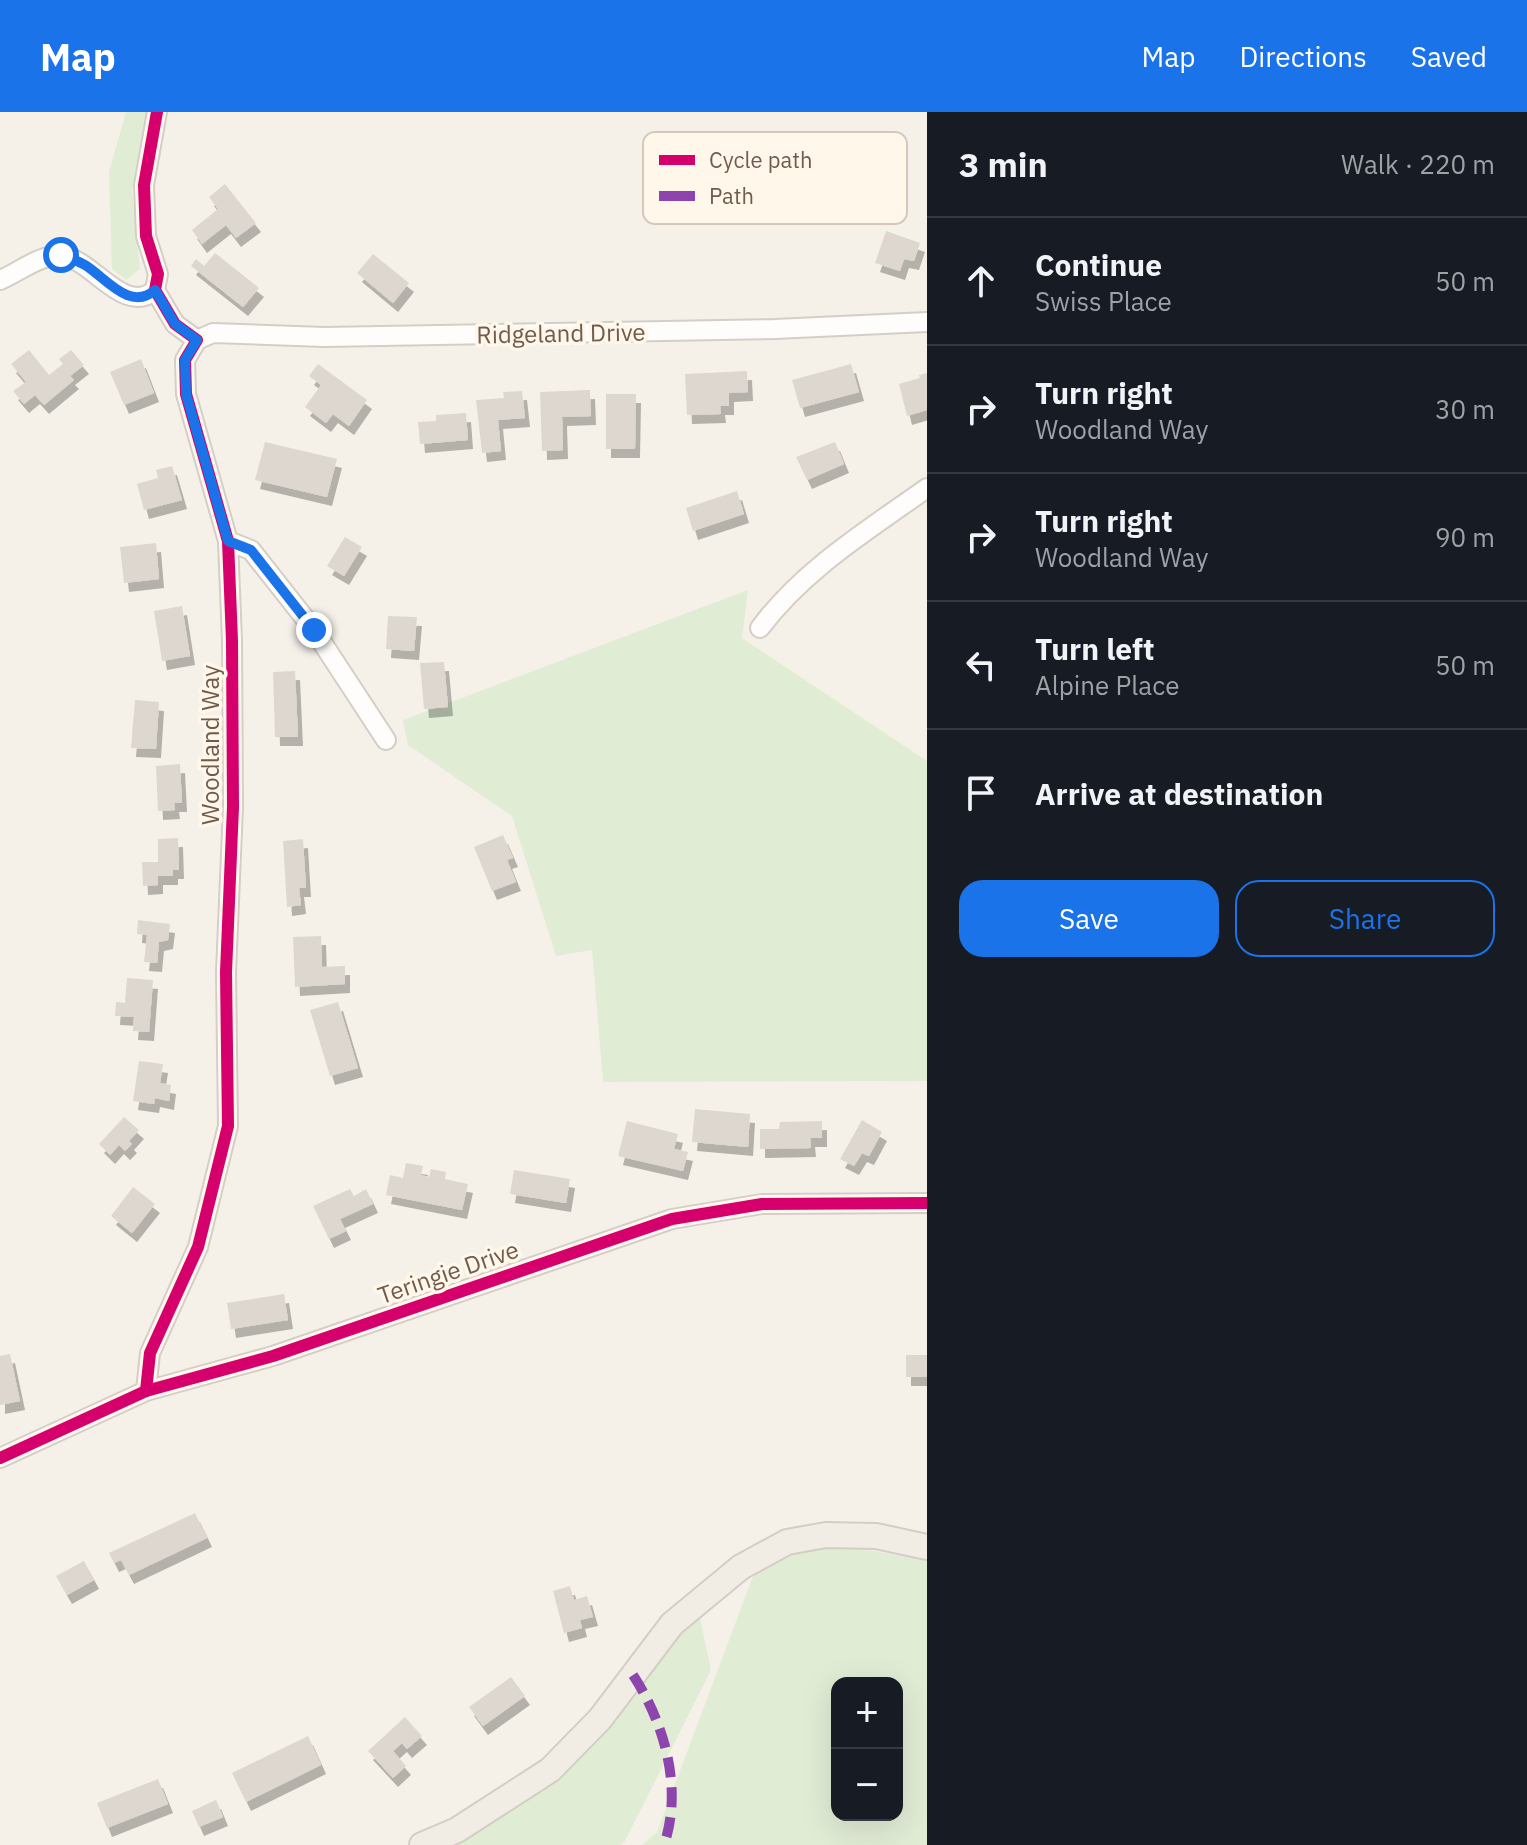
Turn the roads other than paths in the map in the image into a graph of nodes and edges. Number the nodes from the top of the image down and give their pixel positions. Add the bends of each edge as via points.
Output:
1 (157, 112) edge
2 (0, 280) edge
3 (155, 290) junction
4 (927, 322) edge
5 (197, 340) junction
6 (927, 488) edge
7 (228, 541) junction
8 (760, 628) dead end
9 (386, 740) dead end
10 (927, 1203) edge
11 (146, 1391) junction
12 (0, 1458) edge
13 (927, 1547) edge
14 (422, 1845) edge

1 - 3 street via 144,185 146,236 158,274
2 - 3 street via 61,255 134,298
3 - 5 street via 175,324
4 - 5 street, Ridgeland Drive via 340,337 213,333
5 - 7 street, Woodland Way via 185,360 186,394
6 - 8 street via 842,548 779,602
7 - 9 street via 251,550 314,630
7 - 11 street, Woodland Way via 233,807 226,972 228,1126 198,1247 150,1353
10 - 11 street, Teringie Drive via 762,1204 672,1219 273,1356
11 - 12 street, Teringie Drive
13 - 14 main road via 876,1536 826,1535 787,1542 741,1567 672,1624 600,1719 550,1770 457,1830

